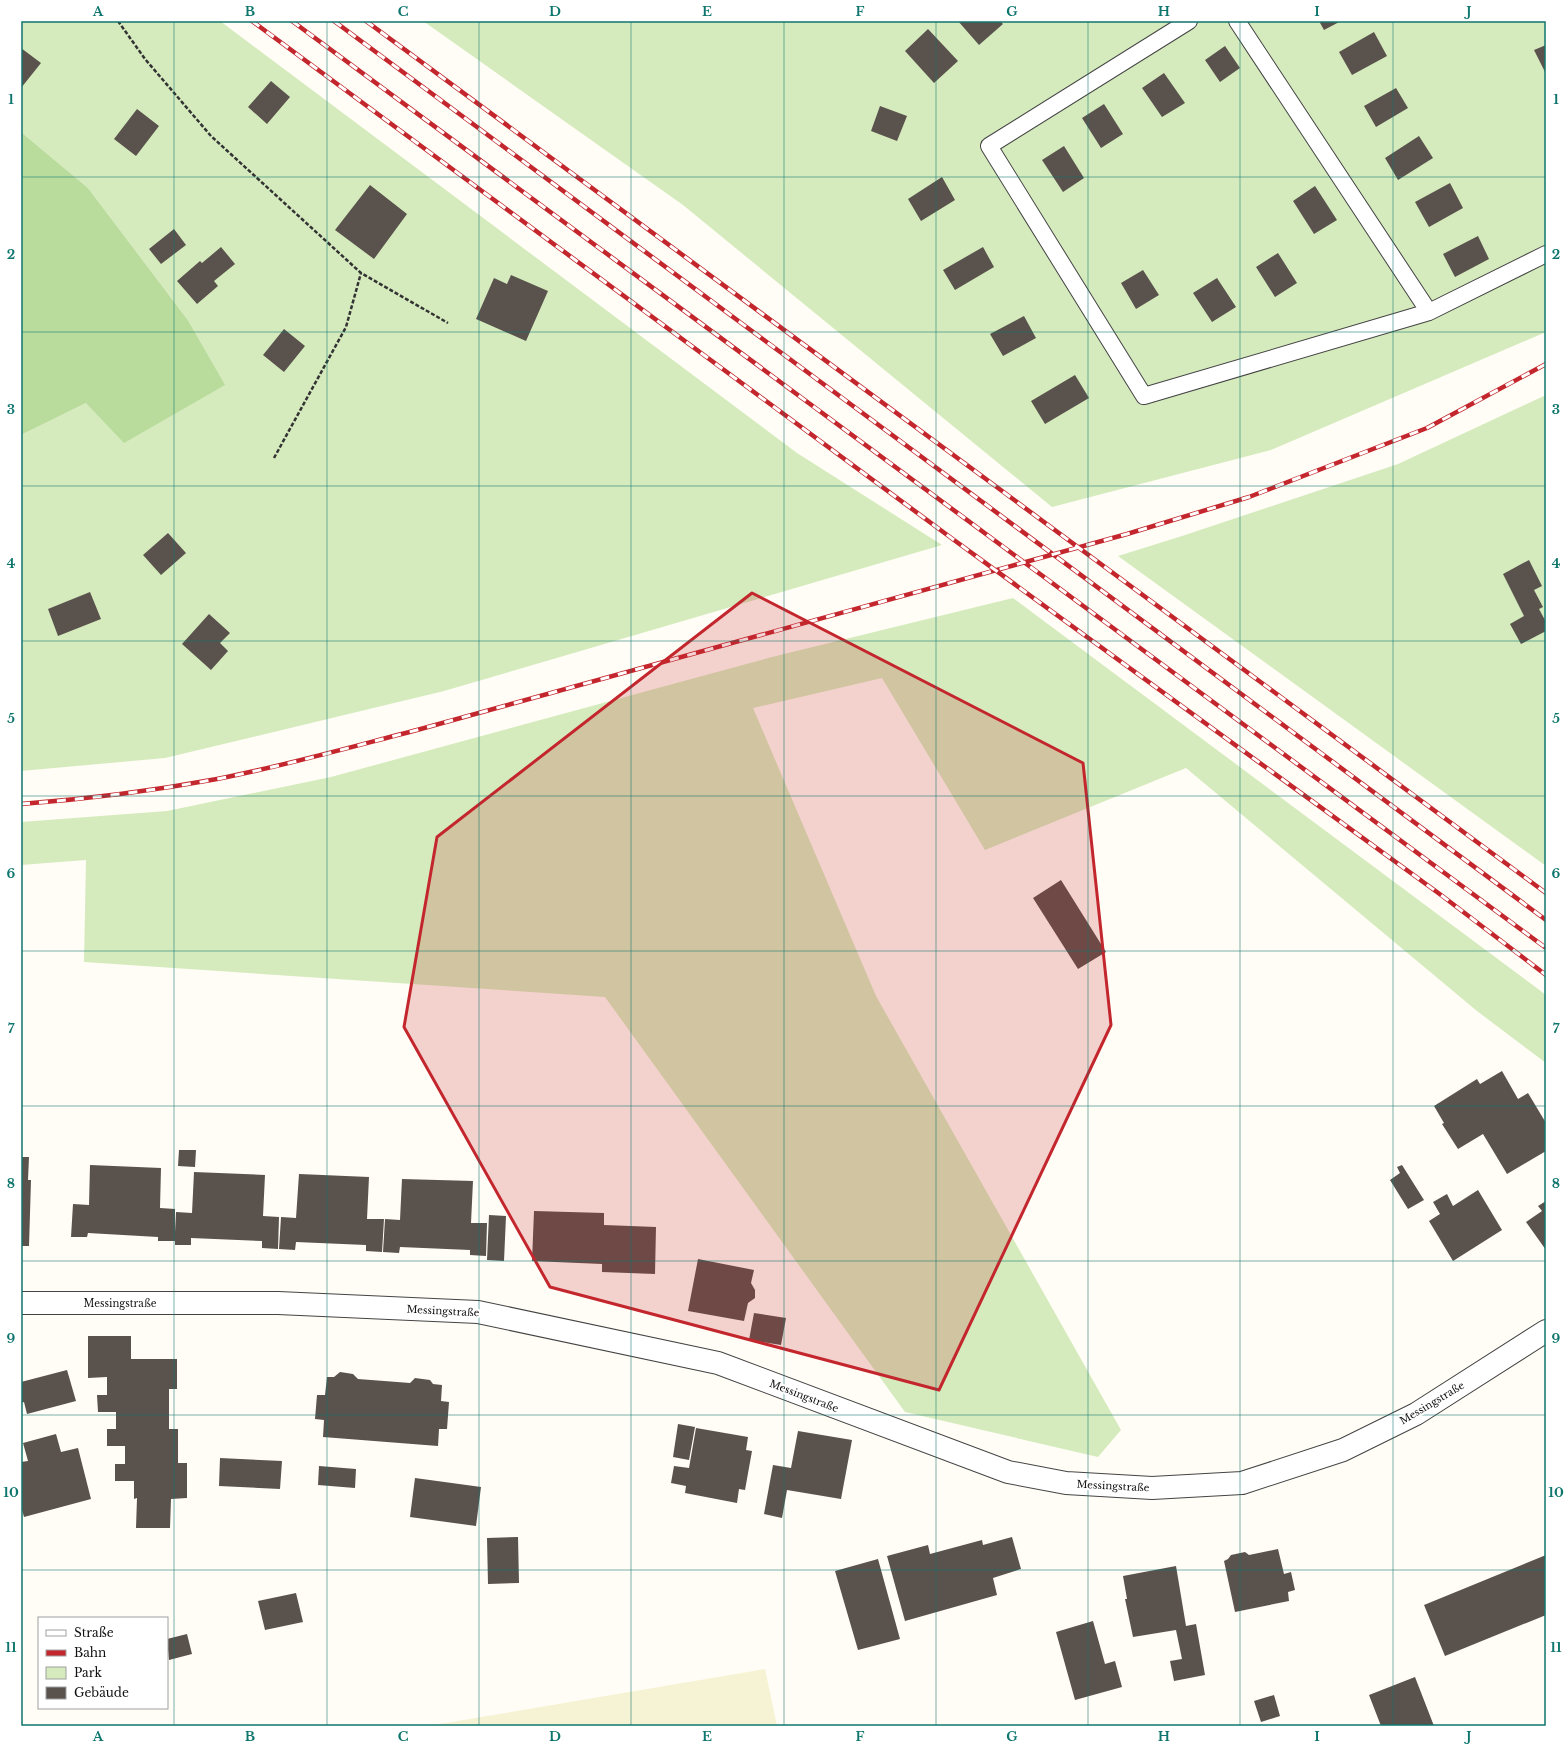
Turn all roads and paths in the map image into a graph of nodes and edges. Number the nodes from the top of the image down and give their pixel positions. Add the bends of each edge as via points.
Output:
1 (118, 21) edge
2 (1189, 21) edge
3 (1237, 21) edge
4 (1546, 254) edge
5 (362, 273) junction
6 (1429, 312) junction
7 (448, 323) dead end
8 (274, 458) dead end
9 (21, 1303) edge
10 (1546, 1331) edge

1 - 5 path via 145,59 211,136
2 - 6 lane via 989,146 1144,396
3 - 6 lane
4 - 6 lane
5 - 7 path
5 - 8 path via 346,327
9 - 10 street, Messingstraße via 278,1303 478,1312 718,1363 1008,1472 1066,1483 1152,1488 1242,1483 1343,1450 1416,1414

